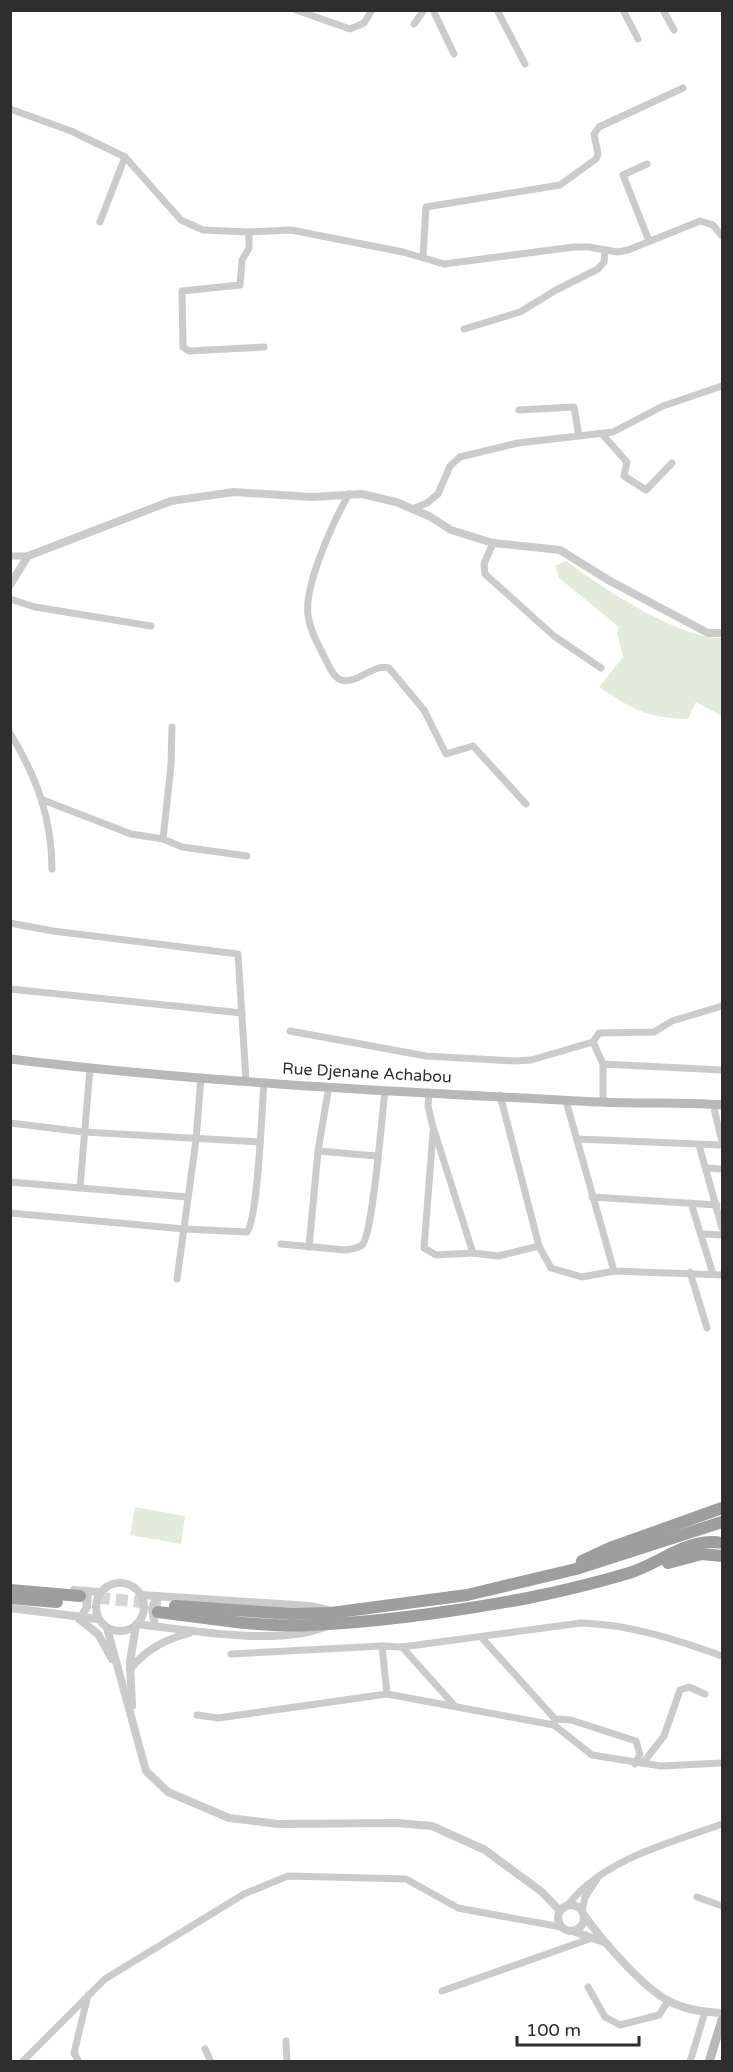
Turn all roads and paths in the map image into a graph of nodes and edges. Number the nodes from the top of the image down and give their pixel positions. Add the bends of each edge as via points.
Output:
1 (296, 10) edge
2 (372, 10) edge
3 (424, 10) edge
4 (433, 10) edge
5 (497, 10) edge
6 (623, 10) edge
7 (663, 10) edge
8 (414, 24) dead end
9 (674, 30) dead end
10 (638, 39) dead end
11 (454, 54) dead end
12 (525, 64) dead end
13 (683, 88) dead end
14 (10, 109) edge
15 (125, 157) junction
16 (647, 164) dead end
17 (100, 222) dead end
18 (249, 232) junction
19 (723, 236) edge
20 (649, 242) junction
21 (605, 250) junction
22 (423, 257) junction
23 (464, 329) dead end
24 (264, 347) dead end
25 (723, 386) edge
26 (519, 410) dead end
27 (603, 434) junction
28 (579, 436) junction
29 (672, 463) dead end
30 (349, 494) junction
31 (412, 508) junction
32 (494, 543) junction
33 (10, 556) edge
34 (28, 556) junction
35 (10, 585) edge
36 (10, 599) edge
37 (151, 626) dead end
38 (723, 633) edge
39 (601, 668) dead end
40 (172, 727) dead end
41 (10, 733) edge
42 (43, 800) junction
43 (526, 804) dead end
44 (163, 839) junction
45 (247, 856) dead end
46 (52, 869) dead end
47 (10, 923) edge
48 (10, 989) edge
49 (723, 1006) edge
50 (242, 1013) junction
51 (290, 1031) dead end
52 (593, 1042) junction
53 (10, 1059) edge
54 (603, 1064) junction
55 (90, 1068) junction
56 (723, 1070) edge
57 (201, 1077) junction
58 (246, 1080) junction
59 (264, 1082) junction
60 (329, 1086) junction
61 (385, 1090) junction
62 (429, 1092) junction
63 (500, 1095) junction
64 (566, 1101) junction
65 (603, 1102) junction
66 (718, 1105) edge
67 (10, 1123) edge
68 (433, 1127) junction
69 (84, 1132) junction
70 (577, 1139) junction
71 (196, 1140) junction
72 (260, 1142) junction
73 (723, 1144) edge
74 (699, 1145) junction
75 (318, 1151) junction
76 (377, 1156) junction
77 (707, 1168) junction
78 (723, 1169) edge
79 (10, 1182) edge
80 (80, 1188) junction
81 (187, 1197) junction
82 (592, 1197) junction
83 (691, 1203) junction
84 (717, 1205) junction
85 (10, 1213) edge
86 (723, 1228) edge
87 (184, 1230) junction
88 (702, 1234) junction
89 (723, 1235) edge
90 (281, 1244) dead end
91 (538, 1246) junction
92 (309, 1247) junction
93 (473, 1253) junction
94 (614, 1271) junction
95 (690, 1272) junction
96 (713, 1274) junction
97 (723, 1275) edge
98 (177, 1279) dead end
99 (707, 1329) dead end
100 (723, 1508) edge
101 (723, 1522) edge
102 (723, 1543) edge
103 (723, 1556) edge
104 (632, 1572) junction
105 (545, 1575) junction
106 (10, 1588) edge
107 (100, 1592) junction
108 (141, 1595) junction
109 (82, 1597) junction
110 (10, 1598) edge
111 (159, 1604) junction
112 (10, 1608) edge
113 (77, 1617) junction
114 (335, 1617) junction
115 (98, 1619) junction
116 (137, 1624) junction
117 (155, 1626) junction
118 (107, 1628) junction
119 (193, 1631) junction
120 (482, 1638) junction
121 (382, 1646) junction
122 (402, 1647) junction
123 (231, 1654) dead end
124 (723, 1656) edge
125 (117, 1669) junction
126 (130, 1670) junction
127 (387, 1694) junction
128 (705, 1694) dead end
129 (454, 1705) junction
130 (197, 1715) dead end
131 (555, 1722) junction
132 (133, 1725) junction
133 (639, 1763) junction
134 (723, 1763) edge
135 (723, 1824) edge
136 (604, 1871) junction
137 (697, 1897) dead end
138 (567, 1906) junction
139 (723, 1906) edge
140 (583, 1913) junction
141 (561, 1927) junction
142 (573, 1931) junction
143 (592, 1938) junction
144 (606, 1942) junction
145 (588, 1987) dead end
146 (442, 1991) dead end
147 (88, 1995) junction
148 (668, 2001) junction
149 (705, 2012) junction
150 (723, 2013) edge
151 (723, 2020) edge
152 (286, 2041) dead end
153 (205, 2049) dead end
154 (22, 2061) edge
155 (79, 2061) edge
156 (211, 2061) edge
157 (287, 2061) edge
158 (690, 2061) edge
159 (709, 2061) edge

1 - 2 street via 343,28 364,23
3 - 8 street
4 - 11 street
5 - 12 street
6 - 10 street
7 - 9 street
13 - 22 street via 599,127 594,134 596,159 560,185 426,207
14 - 15 street via 71,131
15 - 17 street
15 - 18 street via 187,224 203,230
16 - 20 street via 623,174
18 - 22 street via 291,230
18 - 24 street via 240,285 182,291 183,347 189,351
19 - 20 street via 708,222 700,221
20 - 21 street via 628,250
21 - 22 street via 574,247 444,264
21 - 23 street via 604,262 598,269 520,312
25 - 27 street via 663,406
26 - 28 street via 574,407
27 - 28 street
27 - 29 street via 627,462 624,476 646,490
28 - 31 street via 518,443 460,458 450,466 438,494
30 - 31 street
30 - 34 street via 312,497 234,492 194,496 146,509
30 - 43 street via 315,568 308,608 318,646 333,673 347,680 374,669 389,668 424,710 446,754 473,746
31 - 32 street via 451,530
32 - 38 street via 560,550 708,633
32 - 39 street via 484,564 485,574 554,636
33 - 34 street
34 - 35 street
36 - 37 street via 35,607
40 - 44 street
41 - 42 street
42 - 44 street via 131,834
42 - 46 street
44 - 45 street via 182,847
47 - 50 street via 238,954
48 - 50 street
49 - 52 street via 672,1021 654,1032 598,1033
50 - 58 street
51 - 52 street via 426,1056 516,1061
52 - 54 street
53 - 55 main road, Rue Djenane Achabou
54 - 56 street
54 - 65 street
55 - 57 main road, Rue Djenane Achabou
55 - 69 street
57 - 58 main road, Rue Djenane Achabou
57 - 71 street
58 - 59 main road, Rue Djenane Achabou
59 - 60 main road, Rue Djenane Achabou
59 - 72 street
60 - 61 main road, Rue Djenane Achabou
60 - 75 street
61 - 62 main road, Rue Djenane Achabou
61 - 76 street
62 - 63 main road, Rue Djenane Achabou
62 - 68 street
63 - 64 main road, Rue Djenane Achabou
63 - 91 street
64 - 65 main road, Rue Djenane Achabou
64 - 70 street
65 - 66 main road, Rue Djenane Achabou
66 - 73 street
67 - 69 street
68 - 93 street
68 - 93 street via 423,1243 426,1251 436,1255
69 - 71 street
69 - 80 street
70 - 74 street
70 - 82 street
71 - 72 street
71 - 81 street
72 - 87 street via 249,1230
73 - 74 street
74 - 77 street
75 - 76 street
75 - 92 street
76 - 92 street via 370,1219 362,1244 346,1250
77 - 78 street
77 - 84 street
79 - 80 street
80 - 81 street
81 - 87 street
82 - 83 street
82 - 94 street
83 - 84 street
83 - 88 street
84 - 86 street
85 - 87 street
87 - 98 street
88 - 89 street
88 - 96 street
90 - 92 street
91 - 93 street via 498,1256
91 - 94 street via 548,1266 562,1272 582,1276
94 - 95 street
95 - 96 street
95 - 99 street
96 - 97 street
100 - 105 highway
101 - 105 highway via 603,1562
102 - 104 highway via 693,1546
103 - 104 highway via 702,1554
104 - 114 highway via 507,1601
105 - 114 highway via 467,1595
106 - 109 highway
107 - 108 street via 118,1583 130,1585
107 - 109 street
107 - 115 street via 95,1610
108 - 111 street
108 - 116 street via 143,1613
109 - 110 highway
109 - 113 street via 87,1607
111 - 114 street via 310,1606
111 - 114 highway via 281,1625
111 - 117 street via 152,1608
112 - 113 street
113 - 115 street
113 - 125 street via 95,1630
114 - 119 street via 304,1634 221,1635
115 - 118 street
116 - 117 street
116 - 118 street via 122,1631
116 - 126 street
117 - 119 street
118 - 125 street
119 - 126 street via 162,1641
120 - 122 street
120 - 124 street via 604,1623
120 - 131 street
121 - 122 street
121 - 123 street
121 - 127 street
122 - 129 street
125 - 132 street
126 - 132 street
127 - 129 street
127 - 130 street via 218,1718
128 - 133 street via 689,1687 680,1689 664,1736
129 - 131 street
131 - 133 street via 592,1755
131 - 133 street via 571,1720 636,1741
132 - 138 street via 146,1771 153,1778 168,1792 229,1818 278,1824 432,1826 485,1850
133 - 134 street
135 - 136 street
136 - 138 street
136 - 140 street via 588,1892
137 - 139 street
138 - 140 street
138 - 141 street via 558,1919
140 - 142 street via 583,1924
140 - 144 street
141 - 142 street
141 - 147 street via 458,1908 406,1879 288,1876 244,1894 105,1979
142 - 143 street
143 - 144 street
143 - 146 street
144 - 148 street
145 - 148 street via 605,2017 620,2025 659,2015
147 - 154 street
147 - 155 street via 74,2053
148 - 149 street
149 - 150 street
149 - 158 street
151 - 159 main road
152 - 157 street
153 - 156 street

